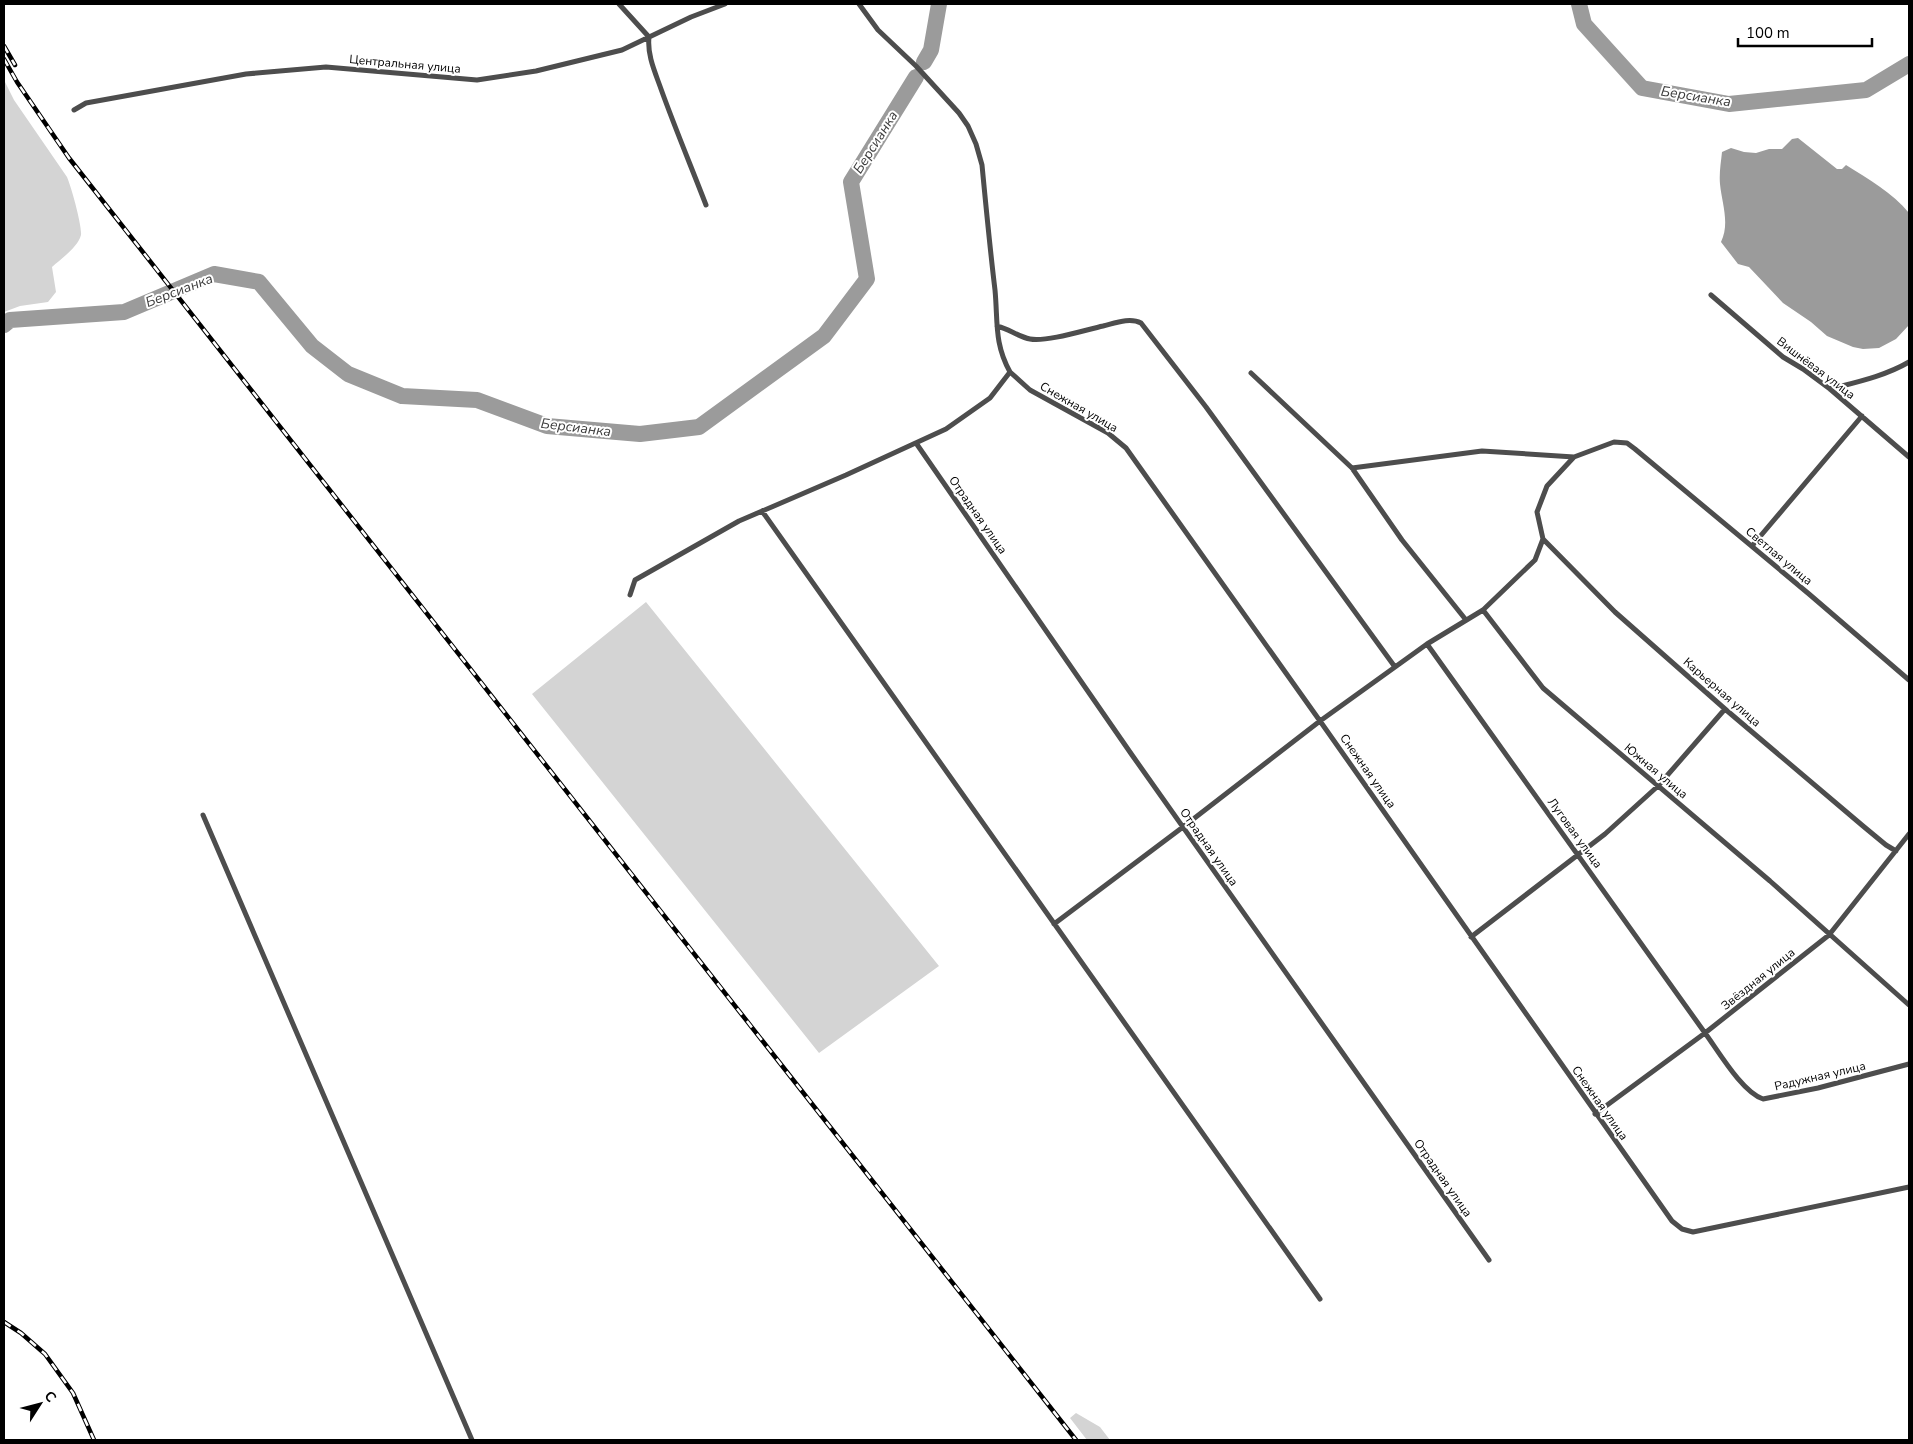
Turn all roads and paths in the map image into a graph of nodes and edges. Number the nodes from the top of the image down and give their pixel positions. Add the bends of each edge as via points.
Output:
1 (620, 4) edge
2 (725, 4) edge
3 (858, 4) edge
4 (649, 37) junction
5 (74, 110) dead end
6 (706, 204) dead end
7 (1711, 295) dead end
8 (997, 326) junction
9 (1909, 362) edge
10 (1010, 372) junction
11 (1251, 373) dead end
12 (1830, 389) junction
13 (1862, 416) junction
14 (916, 443) junction
15 (1909, 457) edge
16 (1574, 458) junction
17 (1352, 468) junction
18 (762, 511) junction
19 (1543, 539) junction
20 (1752, 546) junction
21 (630, 595) dead end
22 (1483, 610) junction
23 (1466, 620) junction
24 (1427, 644) junction
25 (1396, 666) junction
26 (1909, 680) edge
27 (1725, 709) junction
28 (1320, 721) junction
29 (1658, 786) junction
30 (203, 815) dead end
31 (1183, 827) junction
32 (1909, 834) edge
33 (1896, 851) junction
34 (1578, 854) junction
35 (1054, 924) junction
36 (1829, 935) junction
37 (1472, 938) junction
38 (1909, 1005) edge
39 (1706, 1033) junction
40 (1909, 1064) edge
41 (1595, 1114) junction
42 (1909, 1186) edge
43 (1490, 1260) dead end
44 (1320, 1298) dead end
45 (472, 1440) edge

1 - 4 street
2 - 4 street, Центральная улица
3 - 8 street via 878,30 959,113 976,144 982,165
4 - 5 street, Центральная улица via 603,55 536,71 477,80 326,67 246,74 86,103
4 - 6 street via 650,57
7 - 12 street, Вишнёвая улица via 1783,357
8 - 10 street via 998,345
8 - 25 street via 1031,339 1117,322 1135,320 1141,323
9 - 12 street via 1877,376
10 - 14 street via 990,398 946,429
10 - 28 street, Снежная улица via 1030,390 1108,433 1126,448
11 - 17 street
12 - 13 street, Вишнёвая улица
13 - 15 street, Вишнёвая улица
13 - 20 street
14 - 18 street
14 - 31 street, Отрадная улица
16 - 17 street via 1482,451
16 - 19 street via 1548,486 1537,512
16 - 20 street, Светлая улица via 1614,442 1627,443
17 - 23 street via 1402,540
18 - 21 street via 635,580
18 - 35 street
19 - 22 street via 1535,560
19 - 27 street, Карьерная улица via 1615,612
20 - 26 street, Светлая улица
22 - 23 street
22 - 29 street, Южная улица via 1543,688
23 - 24 street
24 - 25 street
24 - 34 street, Луговая улица
25 - 28 street
27 - 29 street
27 - 33 street, Карьерная улица
28 - 31 street
28 - 37 street, Снежная улица
29 - 34 street
29 - 36 street, Южная улица
30 - 45 street
31 - 35 street
31 - 43 street, Отрадная улица
32 - 33 street, Звёздная улица
33 - 36 street, Звёздная улица
34 - 37 street
34 - 39 street, Луговая улица
35 - 44 street
36 - 38 street, Южная улица
36 - 39 street, Звёздная улица
37 - 41 street, Снежная улица
39 - 40 street, Радужная улица via 1746,1088 1763,1098 1818,1088
39 - 41 street, Звёздная улица
41 - 42 street, Снежная улица via 1672,1221 1682,1229 1694,1232

